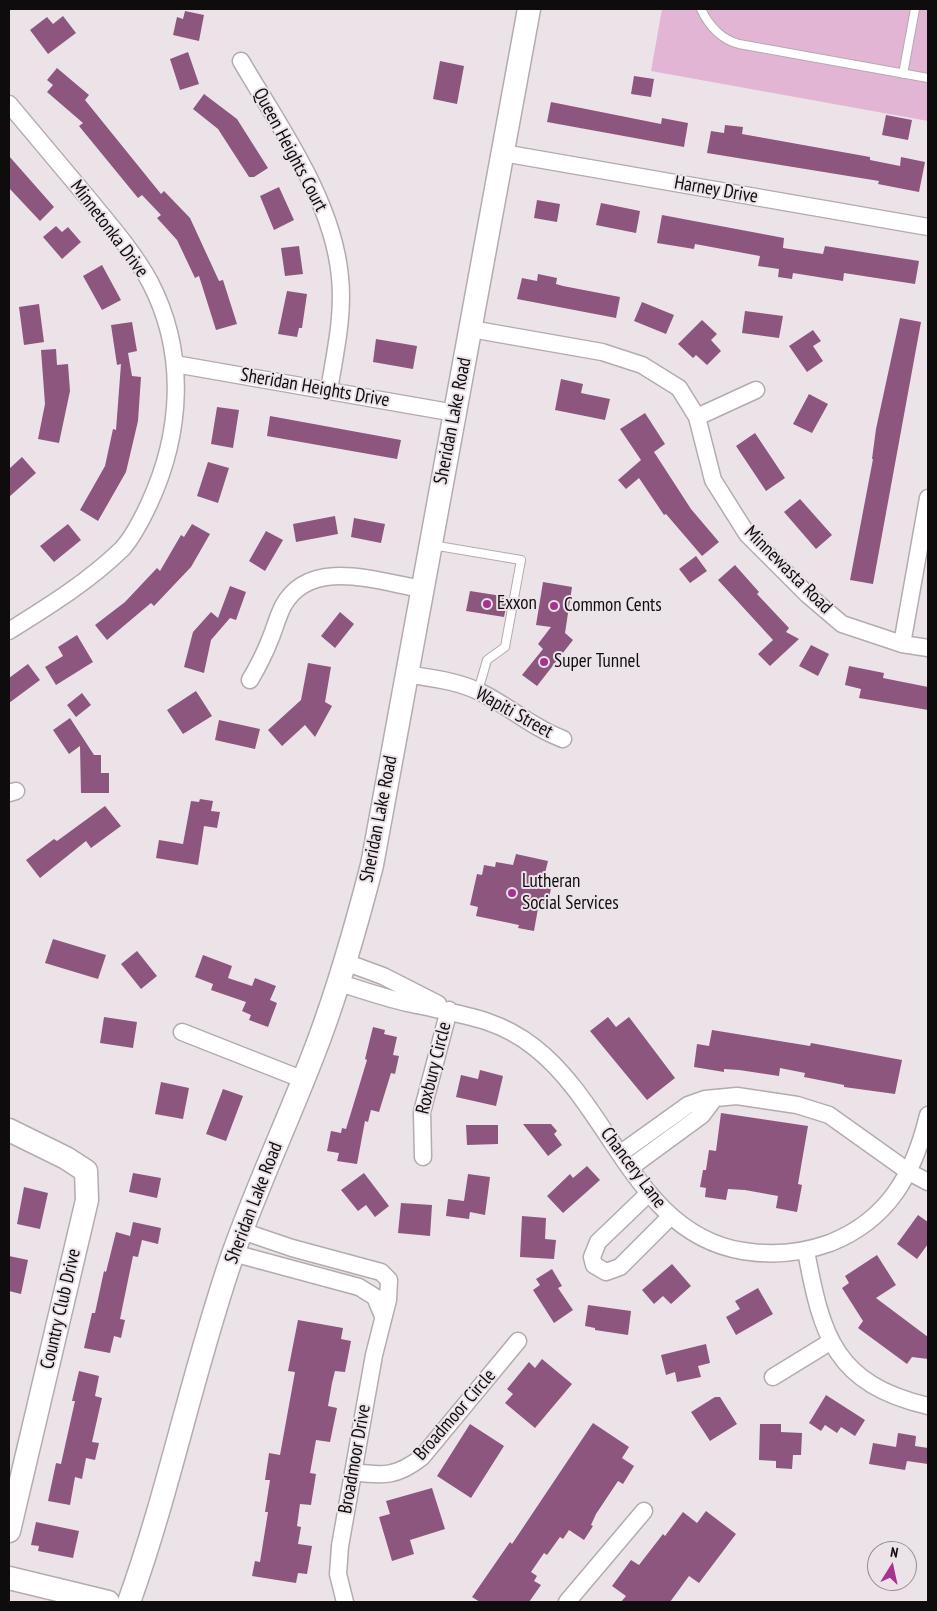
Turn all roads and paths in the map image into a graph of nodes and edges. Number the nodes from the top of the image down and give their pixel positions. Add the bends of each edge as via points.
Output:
1 (529, 9) edge
2 (701, 9) edge
3 (915, 9) edge
4 (241, 61) dead end
5 (903, 74) junction
6 (928, 78) edge
7 (9, 104) edge
8 (503, 153) junction
9 (928, 227) edge
10 (470, 328) junction
11 (175, 364) junction
12 (329, 390) junction
13 (756, 390) dead end
14 (455, 414) junction
15 (697, 417) junction
16 (928, 498) edge
17 (430, 545) junction
18 (422, 589) junction
19 (9, 630) edge
20 (902, 644) junction
21 (928, 648) edge
22 (406, 674) junction
23 (250, 680) dead end
24 (478, 691) junction
25 (563, 739) dead end
26 (342, 973) junction
27 (448, 1010) junction
28 (182, 1032) dead end
29 (304, 1080) junction
30 (714, 1099) junction
31 (928, 1115) edge
32 (9, 1130) edge
33 (621, 1154) junction
34 (423, 1157) dead end
35 (630, 1167) junction
36 (909, 1172) junction
37 (928, 1182) edge
38 (649, 1193) junction
39 (671, 1216) junction
40 (242, 1231) junction
41 (806, 1251) junction
42 (234, 1253) junction
43 (383, 1316) junction
44 (518, 1341) dead end
45 (830, 1342) junction
46 (773, 1377) dead end
47 (928, 1406) edge
48 (353, 1472) junction
49 (644, 1511) dead end
50 (9, 1530) edge
51 (9, 1578) edge
52 (108, 1602) edge
53 (128, 1602) edge
54 (345, 1602) edge
55 (567, 1602) edge

1 - 8 main road, Sheridan Lake Road
2 - 5 lane via 716,31 730,42
3 - 5 lane
4 - 12 street, Queen Heights Court via 307,175 333,240 340,277 341,311
5 - 6 lane
7 - 11 street, Minnetonka Drive via 114,230 150,282 169,330
8 - 9 street, Harney Drive
8 - 10 main road, Sheridan Lake Road
10 - 14 main road, Sheridan Lake Road
10 - 15 street, Minnewasta Road via 602,352 642,365 679,388
11 - 12 street, Sheridan Heights Drive
11 - 19 street, Minnetonka Drive via 176,422 163,474 142,519 123,547 78,587
12 - 14 street, Sheridan Heights Drive
13 - 15 street
14 - 17 main road, Sheridan Lake Road
15 - 20 street, Minnewasta Road via 713,480 747,534 842,624
16 - 20 street
17 - 18 main road, Sheridan Lake Road
17 - 24 lane via 521,560 505,647 486,660
18 - 22 main road, Sheridan Lake Road
18 - 23 street via 340,576 326,576 310,582 286,602
20 - 21 street, Minnewasta Road
22 - 24 street, Wapiti Street
22 - 26 main road, Sheridan Lake Road via 374,857
24 - 25 street, Wapiti Street
26 - 27 street, Chancery Lane via 383,976
26 - 29 main road, Sheridan Lake Road
27 - 33 street, Chancery Lane via 497,1026 534,1046 565,1077
27 - 34 street, Roxbury Circle via 422,1112
28 - 29 street
29 - 40 main road, Sheridan Lake Road
30 - 33 street via 688,1105
30 - 35 street via 702,1115
30 - 36 street via 737,1096 816,1110 843,1123
31 - 36 street, Chancery Lane via 922,1141
32 - 50 main road, Country Club Drive via 86,1171 87,1200
33 - 35 street, Chancery Lane
35 - 38 street, Chancery Lane
36 - 37 street
36 - 41 street, Chancery Lane via 889,1202 863,1227
38 - 39 street, Chancery Lane
38 - 39 street via 598,1242 592,1257 594,1265 606,1272 620,1267
39 - 41 street, Chancery Lane via 688,1230 722,1246 755,1253
40 - 42 main road, Sheridan Lake Road
40 - 43 street, Broadmoor Drive via 381,1272 390,1284
41 - 45 street via 818,1312
42 - 43 street via 359,1286 375,1297
42 - 53 main road, Sheridan Lake Road via 207,1332 154,1526
43 - 48 street, Broadmoor Drive
44 - 48 street, Broadmoor Circle via 422,1457 409,1468 389,1475
45 - 46 street
45 - 47 street via 852,1370 866,1381 894,1396
48 - 54 street, Broadmoor Drive via 338,1561 339,1586
49 - 55 street
51 - 52 main road

